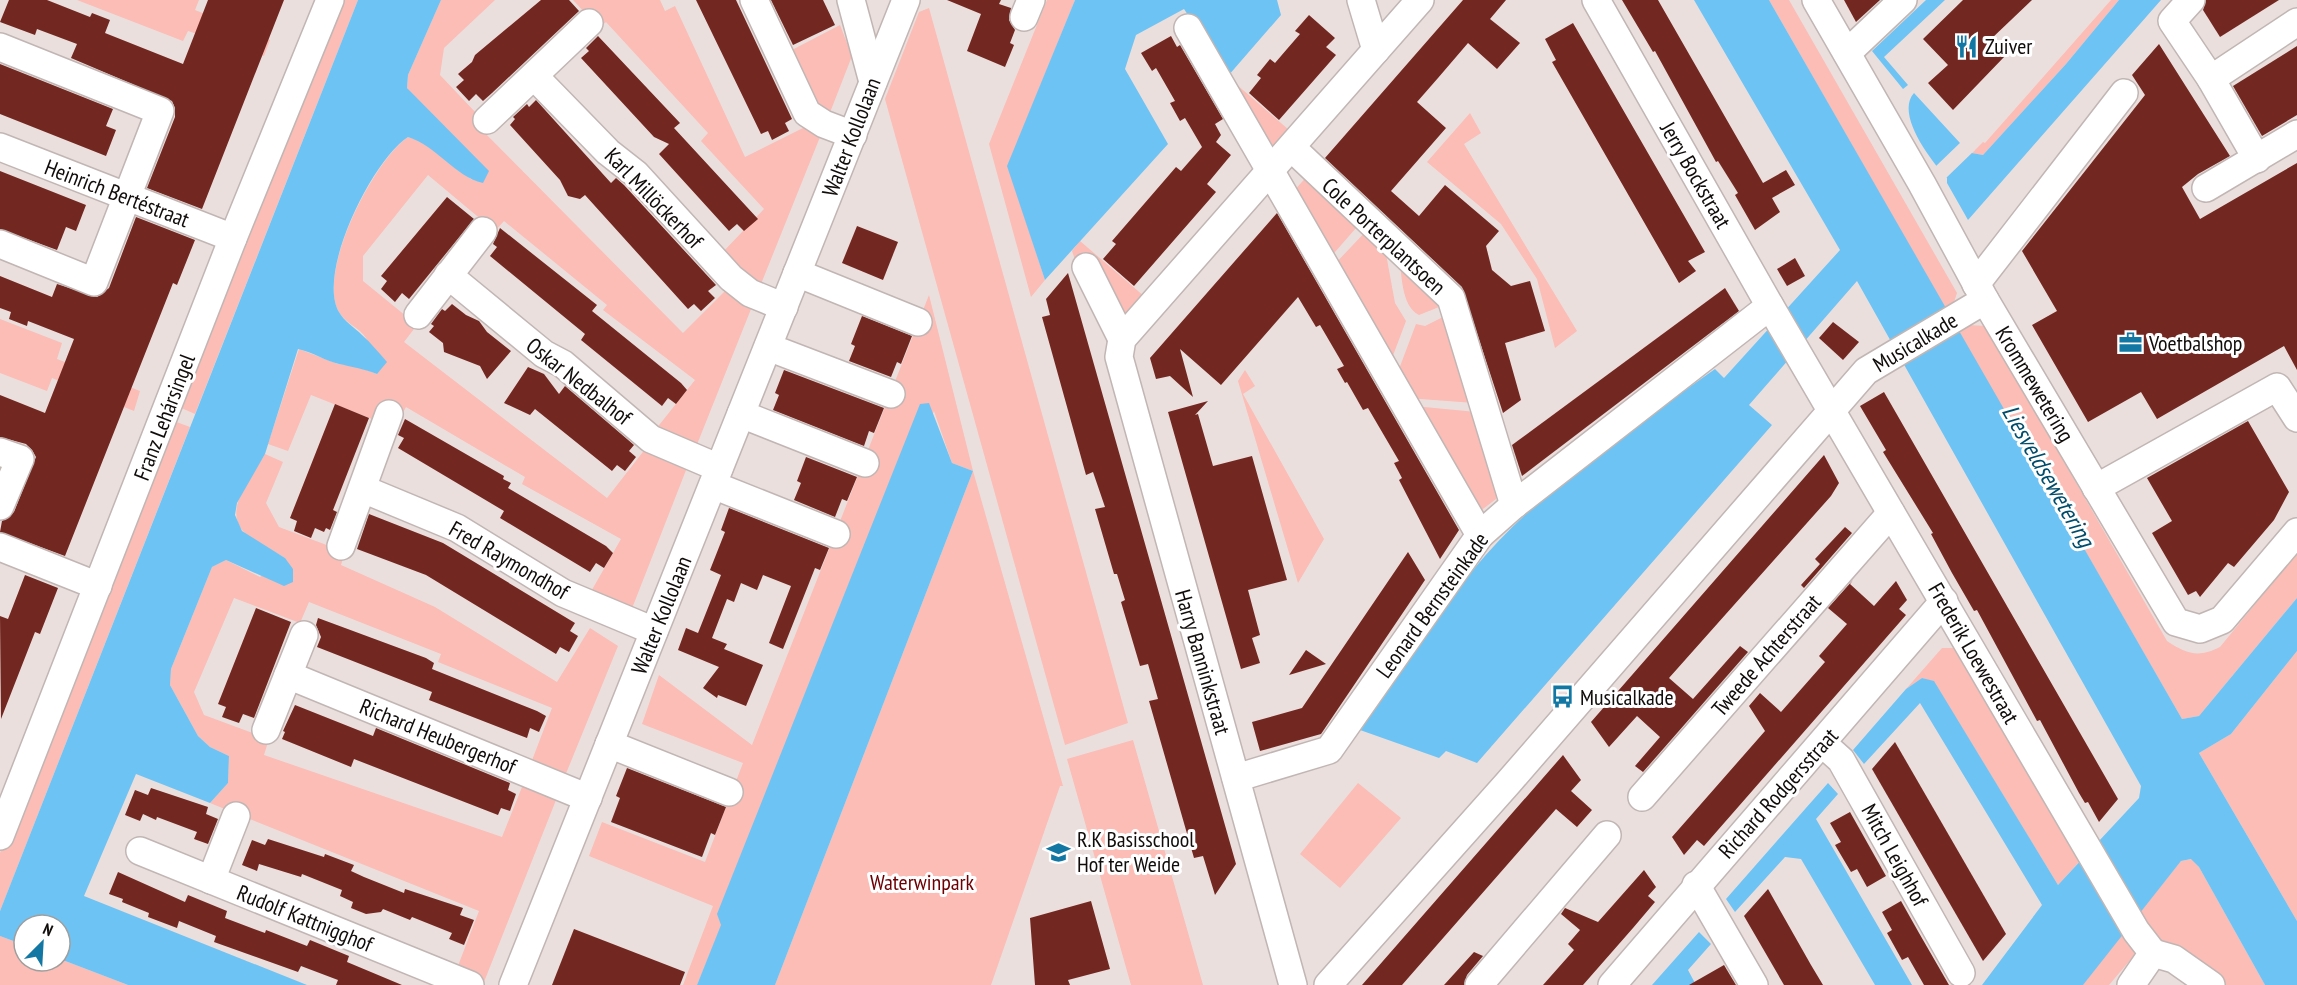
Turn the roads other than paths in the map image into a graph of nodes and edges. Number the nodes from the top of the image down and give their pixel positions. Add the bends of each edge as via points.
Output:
1 (330, 0) edge
2 (754, 0) edge
3 (851, 0) edge
4 (906, 0) edge
5 (1361, 0) edge
6 (1420, 0) edge
7 (1596, 0) edge
8 (1816, 0) edge
9 (1903, 0) edge
10 (2191, 0) edge
11 (2297, 22) edge
12 (589, 23) dead end
13 (1188, 28) dead end
14 (0, 47) edge
15 (1376, 50) junction
16 (1847, 53) junction
17 (534, 76) junction
18 (2211, 79) junction
19 (873, 82) junction
20 (2124, 93) dead end
21 (487, 120) dead end
22 (2297, 134) edge
23 (853, 135) junction
24 (0, 147) edge
25 (1292, 148) junction
26 (2257, 159) junction
27 (1271, 172) junction
28 (2206, 188) dead end
29 (127, 197) junction
30 (483, 231) dead end
31 (233, 238) junction
32 (0, 244) edge
33 (1086, 267) dead end
34 (797, 273) junction
35 (448, 275) junction
36 (1981, 292) junction
37 (784, 307) junction
38 (1774, 311) junction
39 (418, 315) dead end
40 (918, 322) dead end
41 (1122, 339) junction
42 (768, 346) junction
43 (1798, 350) joint
44 (891, 394) dead end
45 (1832, 409) junction
46 (389, 414) dead end
47 (741, 414) junction
48 (2297, 418) edge
49 (0, 452) edge
50 (864, 463) dead end
51 (716, 477) junction
52 (2096, 488) junction
53 (363, 489) junction
54 (1514, 505) junction
55 (0, 506) edge
56 (1891, 513) junction
57 (2297, 532) edge
58 (836, 534) dead end
59 (1480, 535) junction
60 (341, 546) dead end
61 (0, 548) edge
62 (98, 586) junction
63 (1944, 601) junction
64 (654, 631) junction
65 (304, 635) dead end
66 (288, 675) junction
67 (266, 730) dead end
68 (1822, 743) junction
69 (609, 744) junction
70 (1236, 778) junction
71 (729, 792) dead end
72 (1641, 797) dead end
73 (588, 798) junction
74 (236, 816) dead end
75 (1607, 835) dead end
76 (0, 836) edge
77 (140, 851) dead end
78 (211, 880) junction
79 (1696, 885) junction
80 (2152, 953) junction
81 (1961, 972) dead end
82 (470, 985) edge
83 (513, 985) edge
84 (1293, 985) edge
85 (1328, 985) edge
86 (1479, 985) edge
87 (1612, 985) edge
88 (1754, 985) edge
89 (2131, 985) edge
90 (2211, 985) edge

1 - 31 street, Franz Lehársingel
2 - 23 street via 807,114
3 - 19 street
4 - 19 street, Walter Kollolaan
5 - 15 street
6 - 15 street
7 - 38 street, Jerry Bockstraat
8 - 16 street, Krommewetering
9 - 16 street
10 - 18 street via 2172,21
11 - 18 street
12 - 17 street
13 - 27 street
14 - 29 street via 160,111
15 - 25 street
16 - 36 street, Krommewetering via 1930,178
17 - 21 street
17 - 37 street, Karl Millöckerhof via 608,152 636,174 730,278 750,293
18 - 26 street
19 - 23 street, Walter Kollolaan
20 - 36 street
22 - 26 street
23 - 34 street, Walter Kollolaan
24 - 29 street, Heinrich Bertéstraat
25 - 27 street
25 - 54 street, Cole Porterplantsoen via 1451,298
26 - 28 street
27 - 41 street
27 - 59 street, Cole Porterplantsoen
29 - 31 street, Heinrich Bertéstraat
29 - 32 street via 94,282
30 - 35 street
31 - 62 street, Franz Lehársingel
33 - 41 street, Harry Banninkstraat
34 - 37 street, Walter Kollolaan
34 - 40 street
35 - 39 street
35 - 51 street, Oskar Nedbalhof via 544,354 563,364 651,439
36 - 45 street, Musicalkade via 1961,314 1866,371
36 - 52 street, Krommewetering
37 - 42 street, Walter Kollolaan
38 - 43 street, Jerry Bockstraat
38 - 54 street, Leonard Bernsteinkade
41 - 70 street, Harry Banninkstraat via 1119,357
42 - 44 street
42 - 47 street, Walter Kollolaan
43 - 45 street, Frederik Loewestraat
45 - 56 street, Frederik Loewestraat
45 - 85 street, Musicalkade
46 - 53 street
47 - 50 street
47 - 51 street, Walter Kollolaan
48 - 52 street via 2277,387
49 - 55 street via 20,459
51 - 58 street
51 - 64 street, Walter Kollolaan
52 - 57 street, Krommewetering via 2176,622 2200,629 2222,620
53 - 60 street
53 - 64 street, Fred Raymondhof via 456,528 562,593
54 - 59 street, Leonard Bernsteinkade
56 - 63 street, Frederik Loewestraat
56 - 72 street, Tweede Achterstraat
59 - 70 street, Leonard Bernsteinkade via 1329,750
61 - 62 street
62 - 76 street, Franz Lehársingel
63 - 68 street, Richard Rodgersstraat
63 - 80 street, Frederik Loewestraat
64 - 69 street, Walter Kollolaan
65 - 66 street
66 - 67 street
66 - 73 street, Richard Heubergerhof
68 - 79 street, Richard Rodgersstraat
68 - 81 street, Mitch Leighhof via 1841,760
69 - 71 street
69 - 73 street, Walter Kollolaan
70 - 84 street, Harry Banninkstraat
73 - 83 street, Walter Kollolaan
74 - 78 street
75 - 86 street
77 - 78 street, Rudolf Kattnigghof
78 - 82 street, Rudolf Kattnigghof
79 - 87 street, Richard Rodgersstraat
79 - 88 street
80 - 89 street
80 - 90 street via 2174,959

